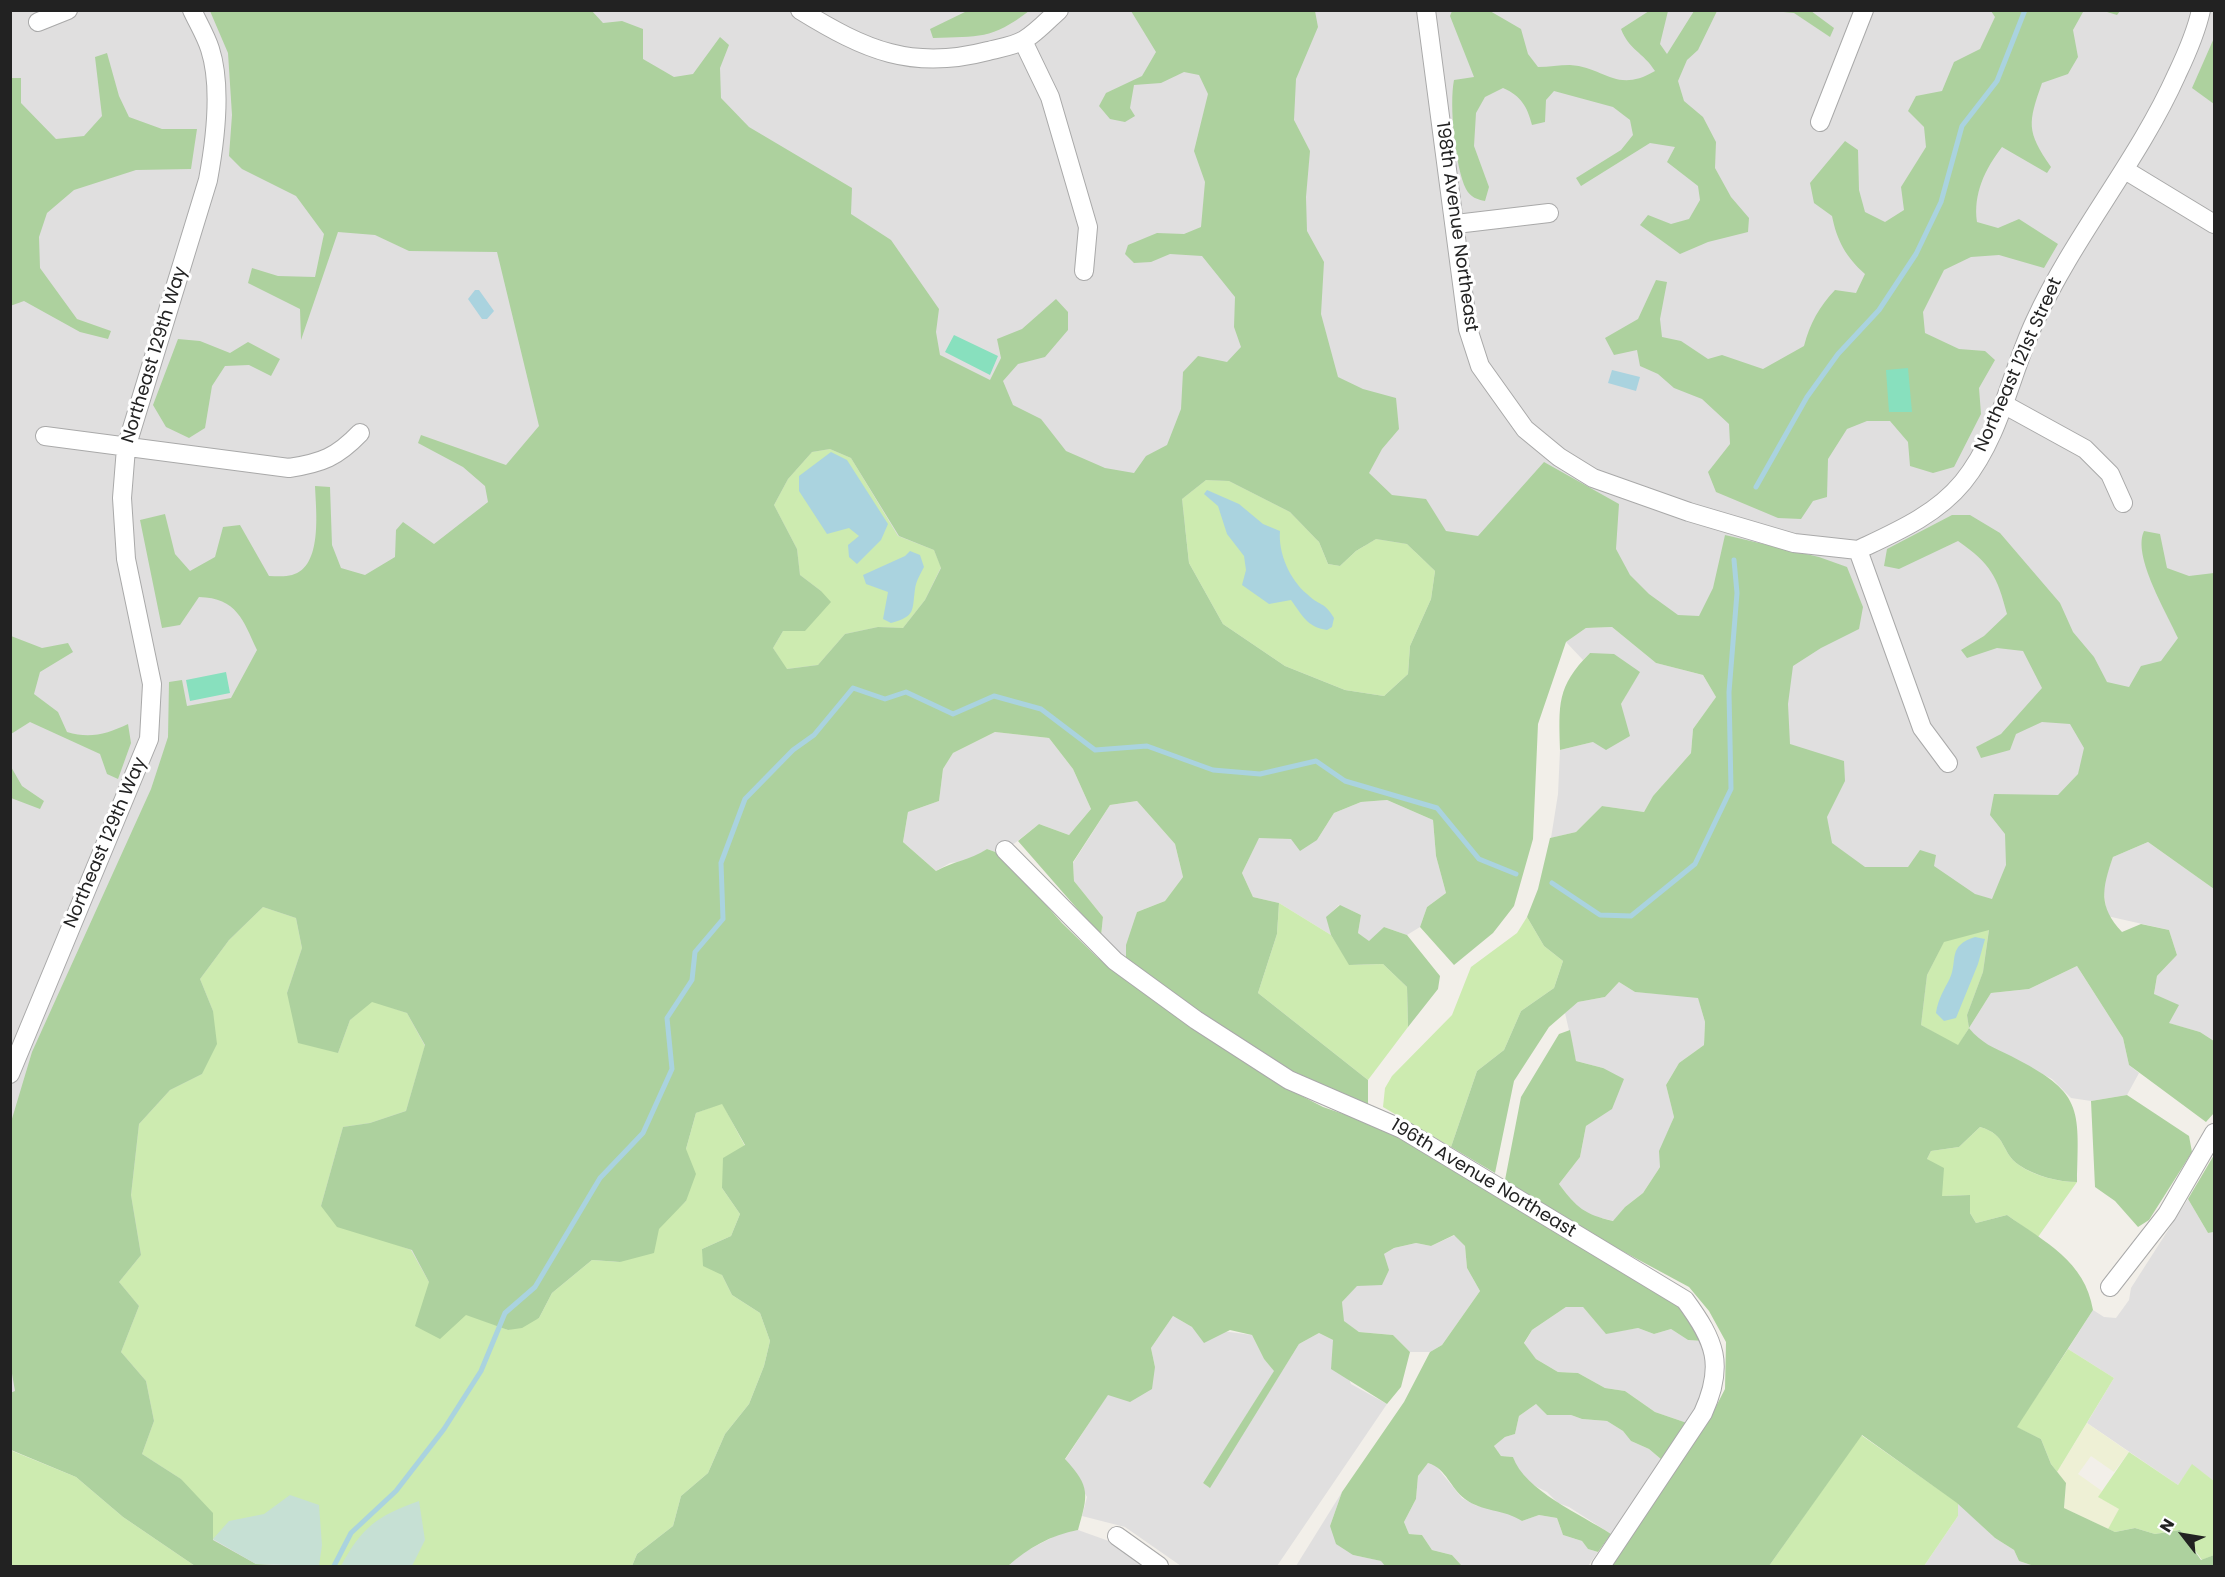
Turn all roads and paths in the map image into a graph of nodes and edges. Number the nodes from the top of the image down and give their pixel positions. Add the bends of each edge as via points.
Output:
1 (68, 10) edge
2 (192, 10) edge
3 (800, 10) edge
4 (1059, 10) edge
5 (1426, 10) edge
6 (1864, 10) edge
7 (2201, 10) edge
8 (38, 22) dead end
9 (1023, 41) junction
10 (1820, 122) dead end
11 (2125, 170) junction
12 (1549, 213) dead end
13 (1456, 224) junction
14 (2214, 224) edge
15 (1084, 271) dead end
16 (2005, 405) junction
17 (360, 433) dead end
18 (45, 436) dead end
19 (126, 448) junction
20 (2123, 503) dead end
21 (1858, 550) junction
22 (1948, 763) dead end
23 (1005, 850) dead end
24 (10, 1074) edge
25 (2214, 1132) edge
26 (2110, 1287) dead end
27 (1117, 1536) dead end
28 (1159, 1566) edge
29 (1601, 1566) edge

1 - 8 street
2 - 19 street, Northeast 129th Way via 210,49 216,93 212,158
3 - 9 street via 877,50 924,60 965,57
4 - 9 street
5 - 13 street, 198th Avenue Northeast
6 - 10 street
7 - 11 street, Northeast 121st Street via 2197,29 2165,100
9 - 15 street via 1050,97 1088,227
11 - 14 street
11 - 16 street, Northeast 121st Street via 2071,252 2034,322
12 - 13 street
13 - 21 street, 198th Avenue Northeast via 1468,329 1480,366 1525,429 1559,457 1593,478 1689,512 1794,543
16 - 20 street via 2085,449 2110,474
16 - 21 street, Northeast 121st Street via 1963,482 1933,510 1907,527
17 - 19 street via 342,452 316,464 289,468
18 - 19 street
19 - 24 street, Northeast 129th Way via 122,498 126,560 152,684 149,739
21 - 22 street via 1922,728
23 - 29 street, 196th Avenue Northeast via 1115,961 1196,1020 1289,1080 1402,1129 1685,1300 1703,1324 1717,1366 1714,1390 1703,1413
25 - 26 street via 2167,1214
27 - 28 street

